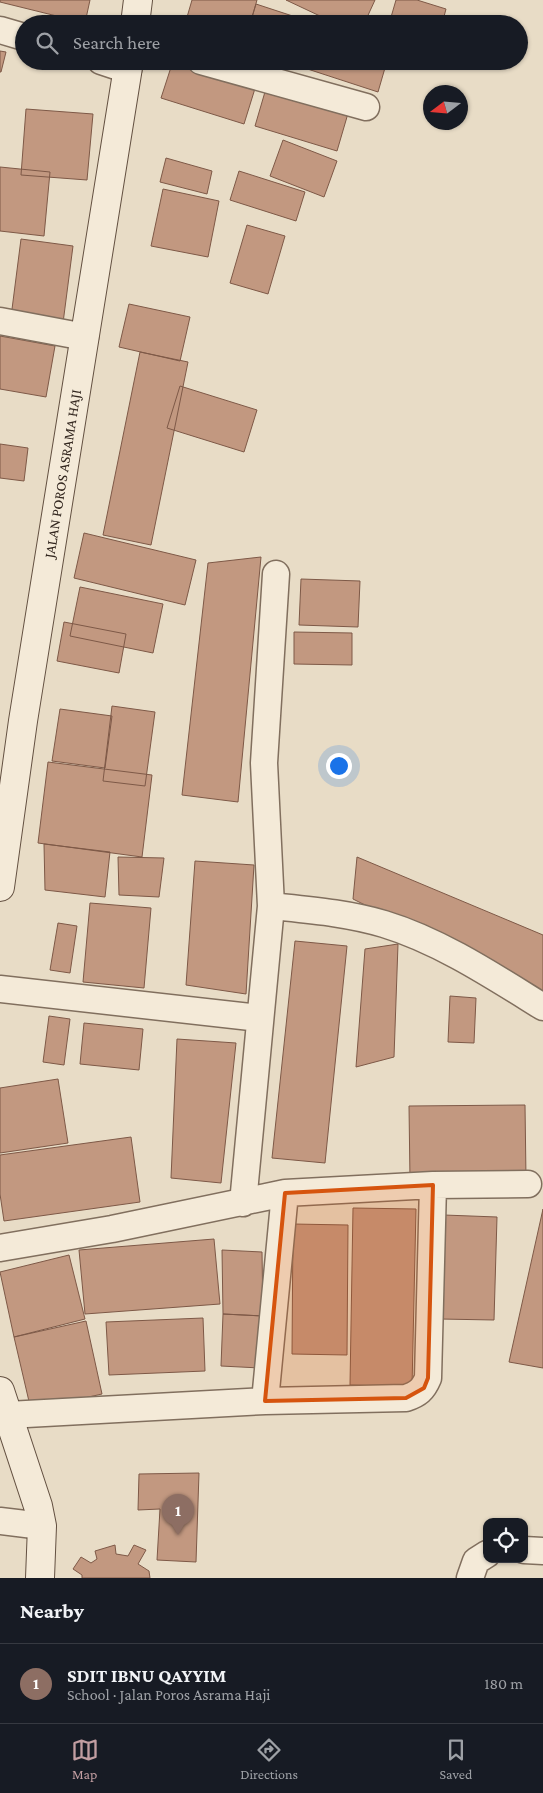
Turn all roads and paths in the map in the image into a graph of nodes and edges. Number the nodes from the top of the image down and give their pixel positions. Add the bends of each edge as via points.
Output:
1 (138, 0) edge
2 (136, 15) edge
3 (0, 30) edge
4 (15, 34) edge
5 (128, 70) edge
6 (233, 70) edge
7 (366, 107) dead end
8 (0, 321) edge
9 (85, 337) junction
10 (276, 574) dead end
11 (0, 887) edge
12 (271, 906) junction
13 (0, 989) edge
14 (543, 1007) edge
15 (259, 1018) junction
16 (528, 1184) dead end
17 (433, 1185) junction
18 (284, 1193) junction
19 (243, 1203) junction
20 (0, 1248) edge
21 (265, 1401) junction
22 (4, 1403) edge
23 (0, 1521) edge
24 (42, 1526) junction
25 (528, 1550) edge
26 (543, 1551) edge
27 (483, 1557) edge
28 (40, 1578) edge
29 (470, 1578) edge

1 - 2 street
3 - 4 street
5 - 9 street, JALAN POROS ASRAMA HAJI
6 - 7 street
8 - 9 street
9 - 11 street, JALAN POROS ASRAMA HAJI via 23,721
10 - 12 street via 264,764
12 - 14 street via 332,912 403,930 445,950
12 - 15 street
13 - 15 street
15 - 19 street
16 - 17 street
17 - 18 street
17 - 21 street via 428,1378 424,1388 406,1398
18 - 19 street
18 - 21 street
19 - 20 street
21 - 22 street
22 - 24 street
23 - 24 street
24 - 28 street
25 - 26 street
27 - 29 street via 476,1561

